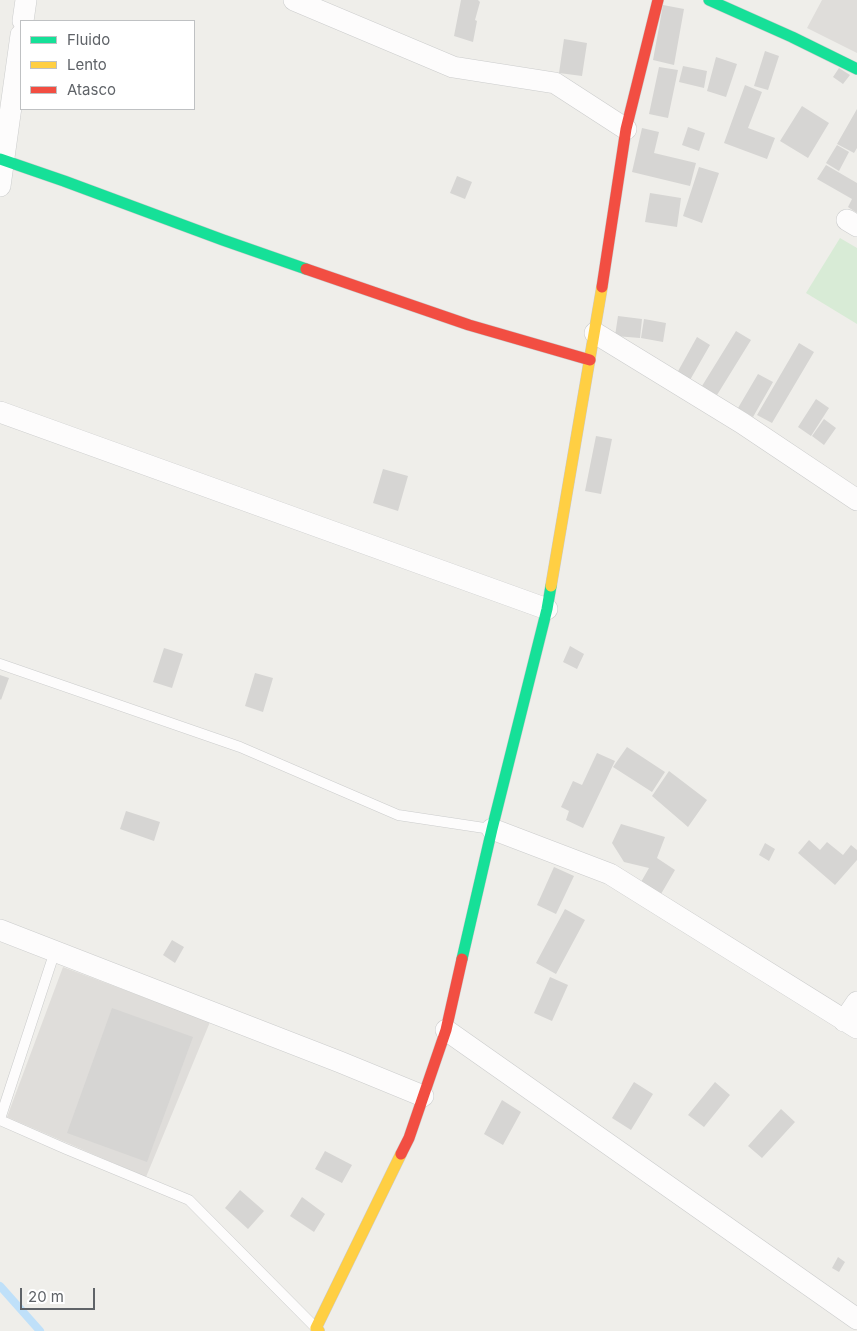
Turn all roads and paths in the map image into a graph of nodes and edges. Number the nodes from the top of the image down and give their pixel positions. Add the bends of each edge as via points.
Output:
1 (26, 0) edge
2 (294, 0) edge
3 (658, 0) edge
4 (709, 0) edge
5 (23, 20) edge
6 (20, 42) edge
7 (857, 69) edge
8 (626, 129) junction
9 (2, 160) edge
10 (0, 186) edge
11 (595, 333) junction
12 (590, 360) junction
13 (0, 412) edge
14 (857, 500) edge
15 (547, 608) junction
16 (0, 664) edge
17 (492, 829) junction
18 (0, 930) edge
19 (55, 951) junction
20 (857, 1002) edge
21 (851, 1024) edge
22 (446, 1030) junction
23 (423, 1096) junction
24 (0, 1120) edge
25 (857, 1319) edge
26 (317, 1330) edge

1 - 5 street
2 - 8 street via 453,67 555,83
3 - 8 street
4 - 7 street
6 - 9 street
8 - 11 street
9 - 10 street
9 - 12 street via 469,325
11 - 12 street
11 - 14 street via 742,423
12 - 15 street
13 - 15 street
15 - 17 street
16 - 17 lane via 240,747 398,815
17 - 21 street via 610,874
17 - 22 street
18 - 19 street
19 - 23 street
19 - 24 lane
20 - 21 street
22 - 23 street
22 - 25 street
23 - 26 street via 409,1138
24 - 26 lane via 189,1200

